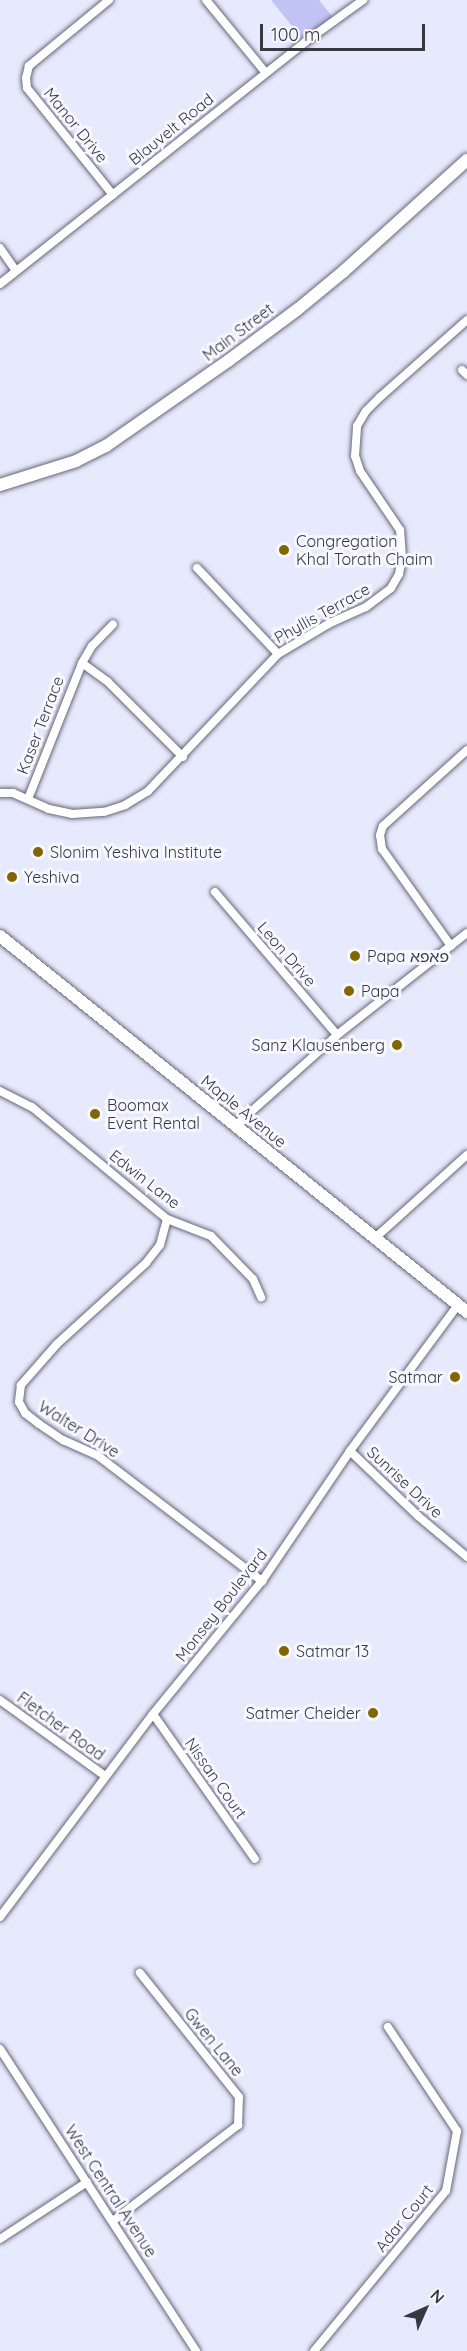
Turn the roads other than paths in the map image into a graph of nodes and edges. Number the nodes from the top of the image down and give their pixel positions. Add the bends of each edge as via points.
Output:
1 (109, 0) edge
2 (206, 0) edge
3 (363, 0) edge
4 (266, 73) junction
5 (467, 160) edge
6 (113, 195) junction
7 (0, 248) edge
8 (16, 271) junction
9 (0, 284) edge
10 (467, 320) edge
11 (0, 485) edge
12 (196, 568) dead end
13 (113, 624) dead end
14 (278, 654) junction
15 (81, 663) junction
16 (467, 750) edge
17 (183, 757) junction
18 (0, 793) edge
19 (28, 799) junction
20 (215, 892) dead end
21 (467, 933) edge
22 (0, 936) edge
23 (451, 946) junction
24 (337, 1035) junction
25 (0, 1090) edge
26 (236, 1126) junction
27 (467, 1155) edge
28 (167, 1219) junction
29 (375, 1238) junction
30 (261, 1297) dead end
31 (463, 1309) edge
32 (350, 1451) junction
33 (467, 1557) edge
34 (262, 1581) junction
35 (0, 1700) edge
36 (153, 1714) junction
37 (105, 1776) junction
38 (255, 1859) dead end
39 (0, 1917) edge
40 (140, 1973) dead end
41 (388, 2027) dead end
42 (0, 2049) edge
43 (467, 2128) edge
44 (457, 2131) junction
45 (87, 2182) junction
46 (113, 2221) junction
47 (0, 2239) edge
48 (196, 2351) edge
49 (314, 2351) edge

1 - 6 street, Manor Drive via 29,66 26,78 27,88
2 - 4 street
3 - 4 street, Blauvelt Road
4 - 6 street, Blauvelt Road
5 - 11 street, Main Street via 298,309 106,446 76,461
6 - 8 street, Blauvelt Road
7 - 8 street
8 - 9 street, Blauvelt Road
10 - 14 street, Phyllis Terrace via 380,397 357,426 355,456 360,471 400,530 402,558 398,577 373,603
12 - 14 street
13 - 15 street, Kaser Terrace
14 - 17 street, Phyllis Terrace
15 - 17 street, Kaser Terrace via 108,682
15 - 19 street, Kaser Terrace
16 - 23 street via 383,826 380,836 382,849
17 - 19 street, Phyllis Terrace via 148,791 104,812 72,814
18 - 19 street, Phyllis Terrace
20 - 24 street, Leon Drive
21 - 23 street
22 - 26 street, Maple Avenue
23 - 24 street
24 - 26 street
25 - 28 street, Edwin Lane via 32,1107
26 - 29 street, Maple Avenue
27 - 29 street
28 - 30 street, Edwin Lane via 211,1236 253,1279
28 - 34 street, Walter Drive via 160,1245 146,1263 57,1344 21,1385 19,1402 25,1413 63,1440 97,1455
29 - 31 street, Maple Avenue
31 - 32 street, Monsey Boulevard
32 - 33 street, Sunrise Drive
32 - 34 street, Monsey Boulevard
34 - 36 street, Monsey Boulevard
35 - 37 street, Fletcher Road
36 - 37 street, Monsey Boulevard
36 - 38 street, Nissan Court
37 - 39 street, Monsey Boulevard
40 - 46 street, Gwen Lane via 239,2097 238,2125
41 - 44 street
42 - 45 street, West Central Avenue
43 - 44 street
44 - 49 street, Adar Court via 446,2191
45 - 46 street, West Central Avenue
45 - 47 street
46 - 48 street, West Central Avenue

